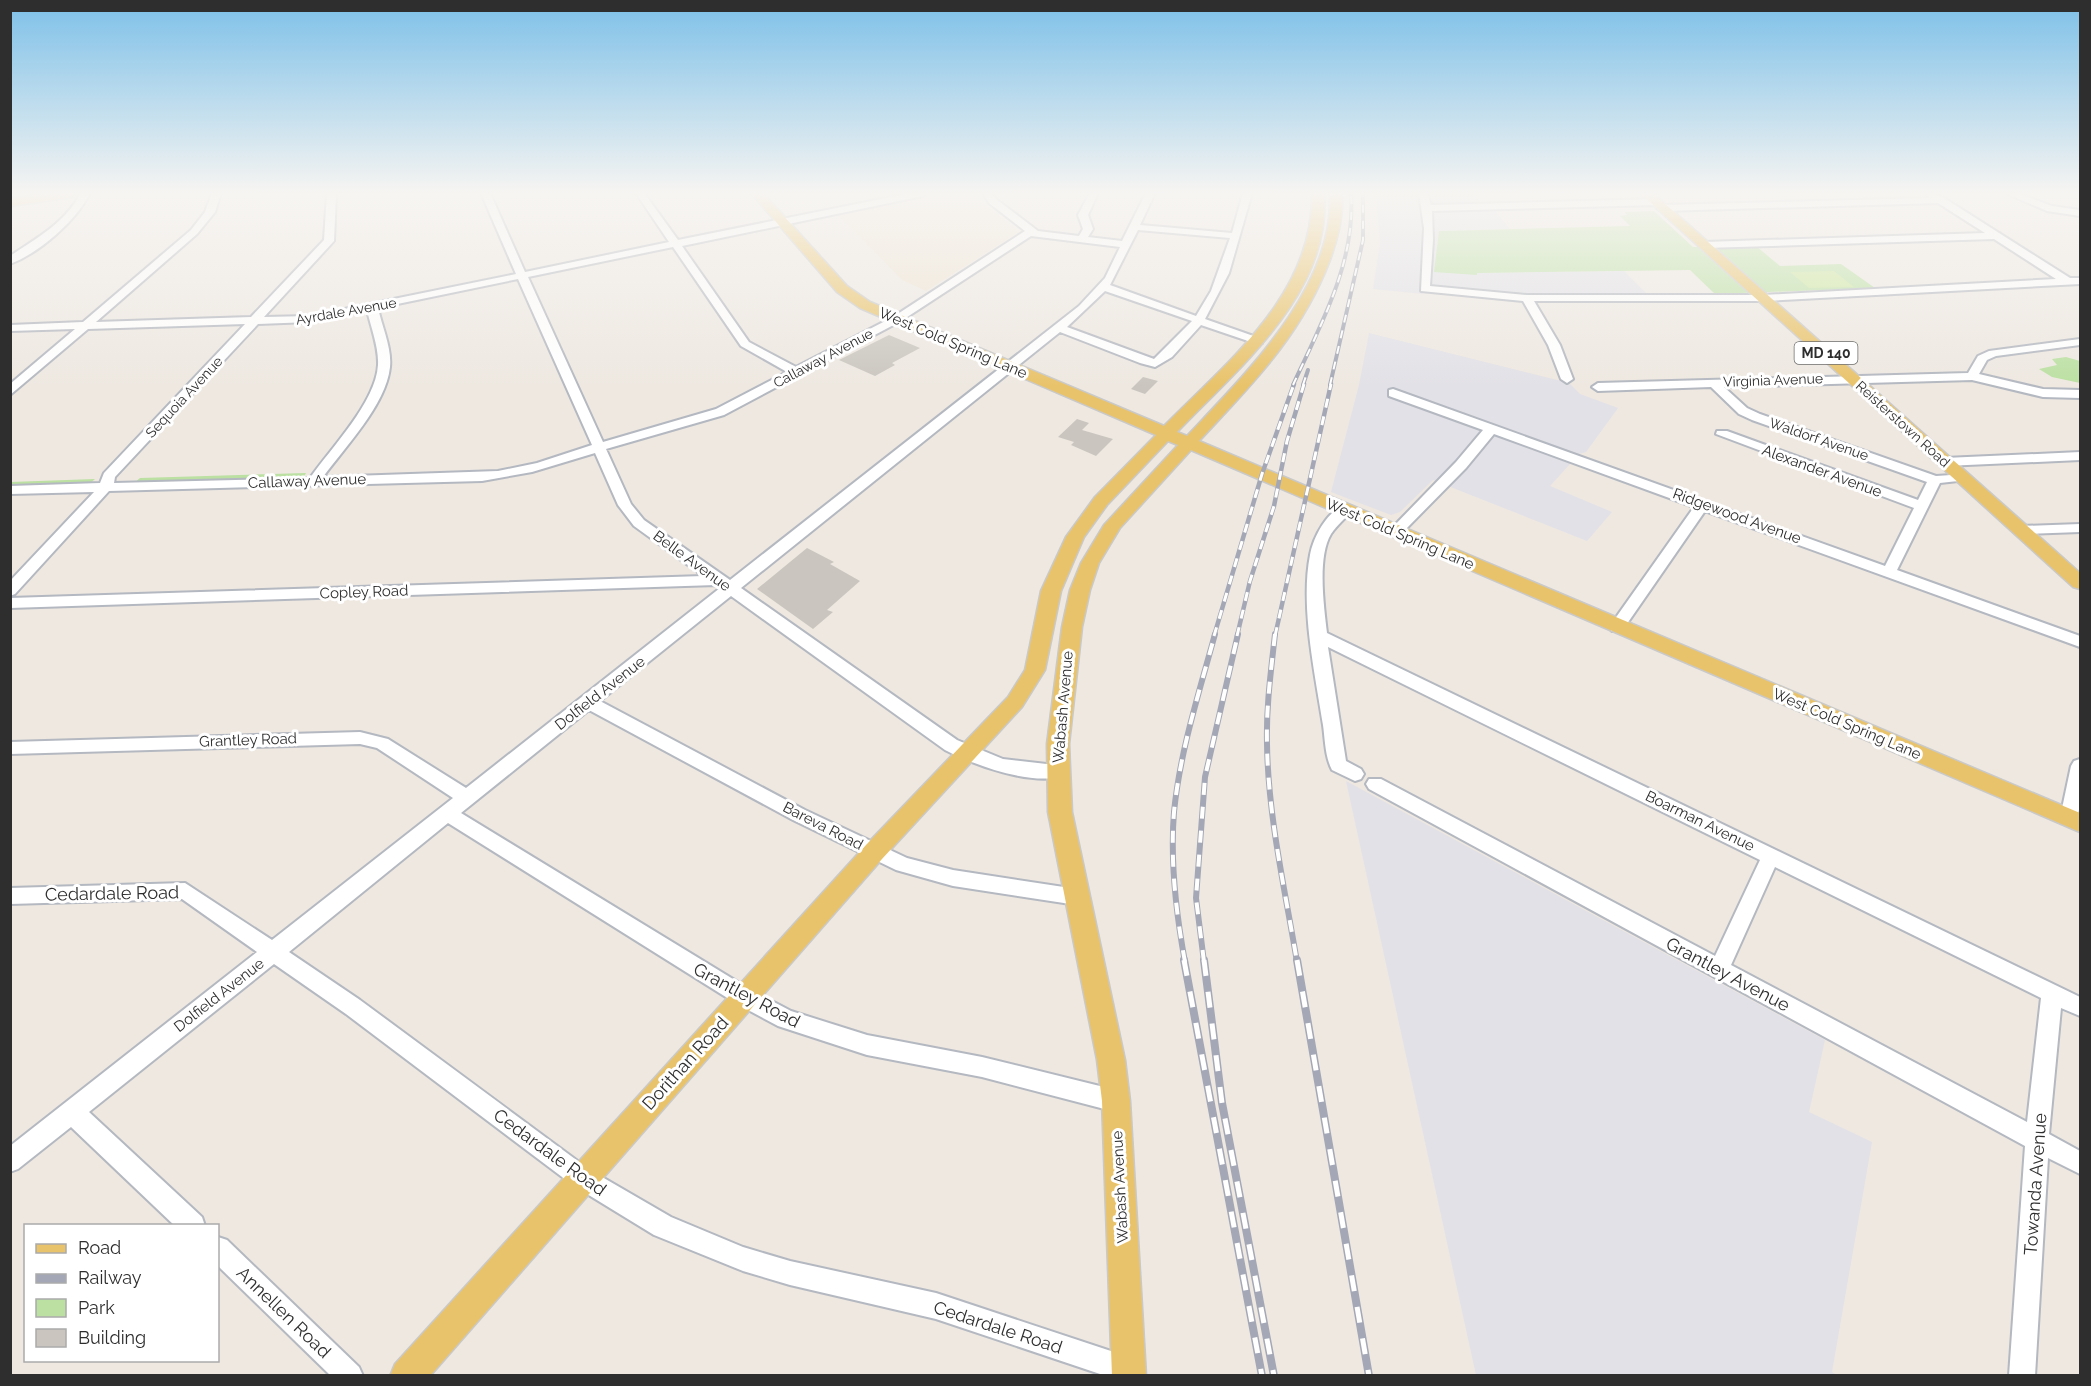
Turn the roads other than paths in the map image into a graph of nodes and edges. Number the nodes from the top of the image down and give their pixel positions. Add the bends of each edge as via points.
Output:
1 (163, 258) edge
2 (314, 258) edge
3 (514, 258) edge
4 (610, 258) edge
5 (685, 258) edge
6 (815, 258) edge
7 (991, 258) edge
8 (1120, 258) edge
9 (1230, 258) edge
10 (1305, 258) edge
11 (1323, 258) edge
12 (1426, 258) edge
13 (1718, 258) edge
14 (2029, 258) edge
15 (522, 276) junction
16 (2080, 281) edge
17 (2068, 282) junction
18 (1104, 287) junction
19 (1527, 298) junction
20 (1764, 298) junction
21 (372, 307) junction
22 (897, 319) junction
23 (1198, 321) junction
24 (254, 323) junction
25 (85, 326) junction
26 (1060, 327) junction
27 (10, 328) edge
28 (1258, 341) junction
29 (2080, 342) edge
30 (1010, 367) junction
31 (796, 372) junction
32 (1972, 376) junction
33 (1854, 378) junction
34 (1567, 379) dead end
35 (1713, 382) junction
36 (1598, 387) dead end
37 (10, 391) edge
38 (1392, 393) dead end
39 (2080, 394) edge
40 (1490, 430) junction
41 (1168, 434) junction
42 (1722, 434) dead end
43 (1188, 442) junction
44 (599, 447) junction
45 (2080, 456) edge
46 (1945, 462) junction
47 (318, 475) junction
48 (1962, 477) junction
49 (10, 479) edge
50 (1935, 480) junction
51 (108, 482) junction
52 (10, 490) edge
53 (1703, 504) junction
54 (1923, 506) junction
55 (1346, 509) junction
56 (2080, 528) edge
57 (2022, 530) junction
58 (1396, 531) junction
59 (1889, 572) junction
60 (2080, 583) edge
61 (724, 585) junction
62 (10, 591) edge
63 (10, 603) edge
64 (1617, 627) junction
65 (1319, 636) junction
66 (2080, 642) edge
67 (588, 702) junction
68 (10, 748) edge
69 (967, 754) junction
70 (2080, 766) edge
71 (1058, 771) junction
72 (1355, 774) dead end
73 (1375, 784) dead end
74 (468, 798) junction
75 (448, 814) junction
76 (2075, 820) edge
77 (874, 852) junction
78 (1771, 856) junction
79 (10, 896) edge
80 (1077, 897) junction
81 (273, 953) junction
82 (1719, 969) junction
83 (2052, 993) junction
84 (744, 997) junction
85 (2080, 1007) edge
86 (1116, 1101) junction
87 (72, 1112) junction
88 (2037, 1140) junction
89 (10, 1161) edge
90 (2080, 1163) edge
91 (582, 1178) junction
92 (191, 1224) edge
93 (219, 1250) edge
94 (1129, 1373) edge
95 (350, 1376) edge
96 (407, 1376) edge
97 (2022, 1376) edge

1 - 25 street
2 - 24 street, Sequoia Avenue
3 - 15 street, Belle Avenue
4 - 15 street, Ayrdale Avenue
5 - 31 street via 749,348
6 - 22 main road, West Cold Spring Lane via 850,296
7 - 22 street, Callaway Avenue
8 - 18 street, Dolfield Avenue
9 - 23 street via 1213,302
10 - 28 main road, Wabash Avenue via 1281,310
11 - 43 main road, Wabash Avenue via 1298,314 1262,364
12 - 19 street via 1425,289
13 - 20 main road, Reisterstown Road / MD 140
14 - 17 street
15 - 21 street, Ayrdale Avenue
15 - 44 street, Belle Avenue
16 - 17 street
17 - 20 street
18 - 23 street
18 - 26 street, Dolfield Avenue
19 - 20 street
19 - 34 street via 1554,345
20 - 33 main road, Reisterstown Road / MD 140
21 - 24 street, Ayrdale Avenue via 301,321
21 - 47 street via 383,376 373,397
22 - 30 main road, West Cold Spring Lane
22 - 31 street, Callaway Avenue
23 - 26 street via 1155,363
23 - 28 street
24 - 25 street, Ayrdale Avenue
24 - 51 street, Sequoia Avenue
25 - 27 street, Ayrdale Avenue
25 - 37 street
26 - 30 street, Dolfield Avenue
28 - 41 main road, Wabash Avenue
29 - 32 street via 1993,353 1982,358
30 - 41 main road, West Cold Spring Lane
30 - 61 street, Dolfield Avenue
31 - 44 street, Callaway Avenue via 708,417
32 - 33 street, Virginia Avenue
32 - 39 street, Virginia Avenue via 2043,393
33 - 35 street, Virginia Avenue
33 - 46 main road, Reisterstown Road / MD 140
35 - 36 street, Virginia Avenue
35 - 50 street, Waldorf Avenue via 1743,411 1756,417
38 - 40 street, Ridgewood Avenue
40 - 53 street, Ridgewood Avenue
40 - 58 street
41 - 43 main road, West Cold Spring Lane
41 - 69 main road, Wabash Avenue via 1101,501 1075,537 1051,591 1035,670 1028,685
42 - 54 street, Alexander Avenue
43 - 55 main road, West Cold Spring Lane
43 - 71 main road, Wabash Avenue via 1113,525 1090,563 1072,627
44 - 47 street, Callaway Avenue via 563,460 496,471
44 - 61 street, Belle Avenue via 630,513
45 - 46 street
46 - 48 main road, Reisterstown Road / MD 140
47 - 51 street, Callaway Avenue
48 - 50 street
48 - 57 main road, Reisterstown Road / MD 140
49 - 51 street, Callaway Avenue
50 - 54 street
51 - 52 street, Callaway Avenue
51 - 62 street, Sequoia Avenue
53 - 59 street, Ridgewood Avenue
53 - 64 street
54 - 59 street
55 - 58 main road, West Cold Spring Lane
55 - 65 street via 1323,536 1319,547
56 - 57 street
57 - 60 main road, Reisterstown Road / MD 140
58 - 64 main road, West Cold Spring Lane
59 - 66 street, Ridgewood Avenue
61 - 63 street, Copley Road
61 - 67 street, Dolfield Avenue
61 - 69 street, Belle Avenue
64 - 76 main road, West Cold Spring Lane
65 - 72 street via 1338,765
65 - 78 street, Boarman Avenue
67 - 74 street, Dolfield Avenue
67 - 77 street, Bareva Road
68 - 74 street, Grantley Road via 360,738 382,743
69 - 71 street, Belle Avenue via 1007,768
69 - 77 main road, Dorithan Road
70 - 76 street
71 - 80 main road, Wabash Avenue via 1061,819
73 - 82 street, Grantley Avenue
74 - 75 street, Dolfield Avenue
75 - 81 street, Dolfield Avenue
75 - 84 street, Grantley Road
77 - 80 street, Bareva Road via 903,865 953,878
77 - 84 main road, Dorithan Road
78 - 82 street
78 - 83 street, Boarman Avenue
79 - 81 street, Cedardale Road via 185,891
80 - 86 main road, Wabash Avenue
81 - 87 street, Dolfield Avenue
81 - 91 street, Cedardale Road via 353,1007
82 - 88 street, Grantley Avenue
83 - 85 street, Boarman Avenue
83 - 88 street, Towanda Avenue
84 - 86 street, Grantley Road via 824,1033
84 - 91 main road, Dorithan Road
86 - 94 main road, Wabash Avenue
87 - 89 street, Dolfield Avenue
87 - 92 street
88 - 90 street, Grantley Avenue
88 - 97 street, Towanda Avenue
91 - 94 street, Cedardale Road via 663,1226 743,1259 936,1306
91 - 96 main road, Dorithan Road
93 - 95 street, Annellen Road

